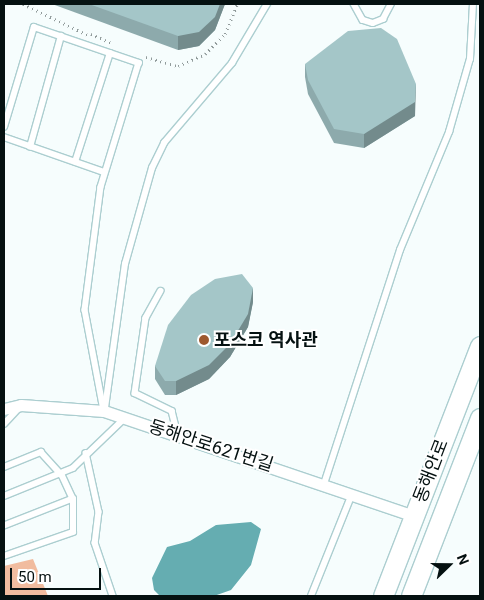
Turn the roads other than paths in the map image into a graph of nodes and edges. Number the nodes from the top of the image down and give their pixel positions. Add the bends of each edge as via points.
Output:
1 (267, 4) edge
2 (354, 4) edge
3 (391, 4) edge
4 (473, 4) edge
5 (61, 36) junction
6 (110, 53) junction
7 (4, 127) edge
8 (4, 137) edge
9 (30, 147) junction
10 (75, 162) junction
11 (104, 172) junction
12 (161, 291) dead end
13 (480, 346) edge
14 (21, 405) junction
15 (4, 409) edge
16 (104, 410) junction
17 (125, 418) junction
18 (480, 418) edge
19 (4, 424) edge
20 (178, 435) junction
21 (86, 453) junction
22 (4, 467) edge
23 (62, 475) junction
24 (324, 484) junction
25 (352, 494) junction
26 (4, 496) edge
27 (73, 499) junction
28 (414, 516) junction
29 (4, 526) edge
30 (4, 556) edge
31 (112, 596) edge
32 (311, 596) edge
33 (382, 596) edge
34 (410, 596) edge

1 - 16 lane via 232,63 164,143 152,168 125,264
2 - 3 lane via 363,20 373,23 383,19
4 - 24 lane via 470,59 449,132 400,250
5 - 6 lane
5 - 7 lane via 34,27
5 - 9 lane
6 - 10 lane
6 - 11 lane via 139,64
8 - 9 lane
9 - 10 lane
10 - 11 lane
11 - 16 lane via 86,310
12 - 20 lane via 146,318 135,392 172,411
13 - 28 main road, 동해안로
14 - 15 street, 동해안로621번길
14 - 16 street, 동해안로621번길
14 - 19 lane
16 - 17 street, 동해안로621번길
17 - 20 street, 동해안로621번길
17 - 21 lane
18 - 34 main road, 동해안로
20 - 24 street, 동해안로621번길
21 - 23 lane
21 - 31 lane via 99,512 95,543
22 - 23 lane via 41,452
23 - 26 lane
23 - 27 lane
24 - 25 street, 동해안로621번길
25 - 28 street, 동해안로621번길
25 - 32 lane
27 - 29 lane
27 - 30 lane via 73,532
28 - 33 main road, 동해안로

